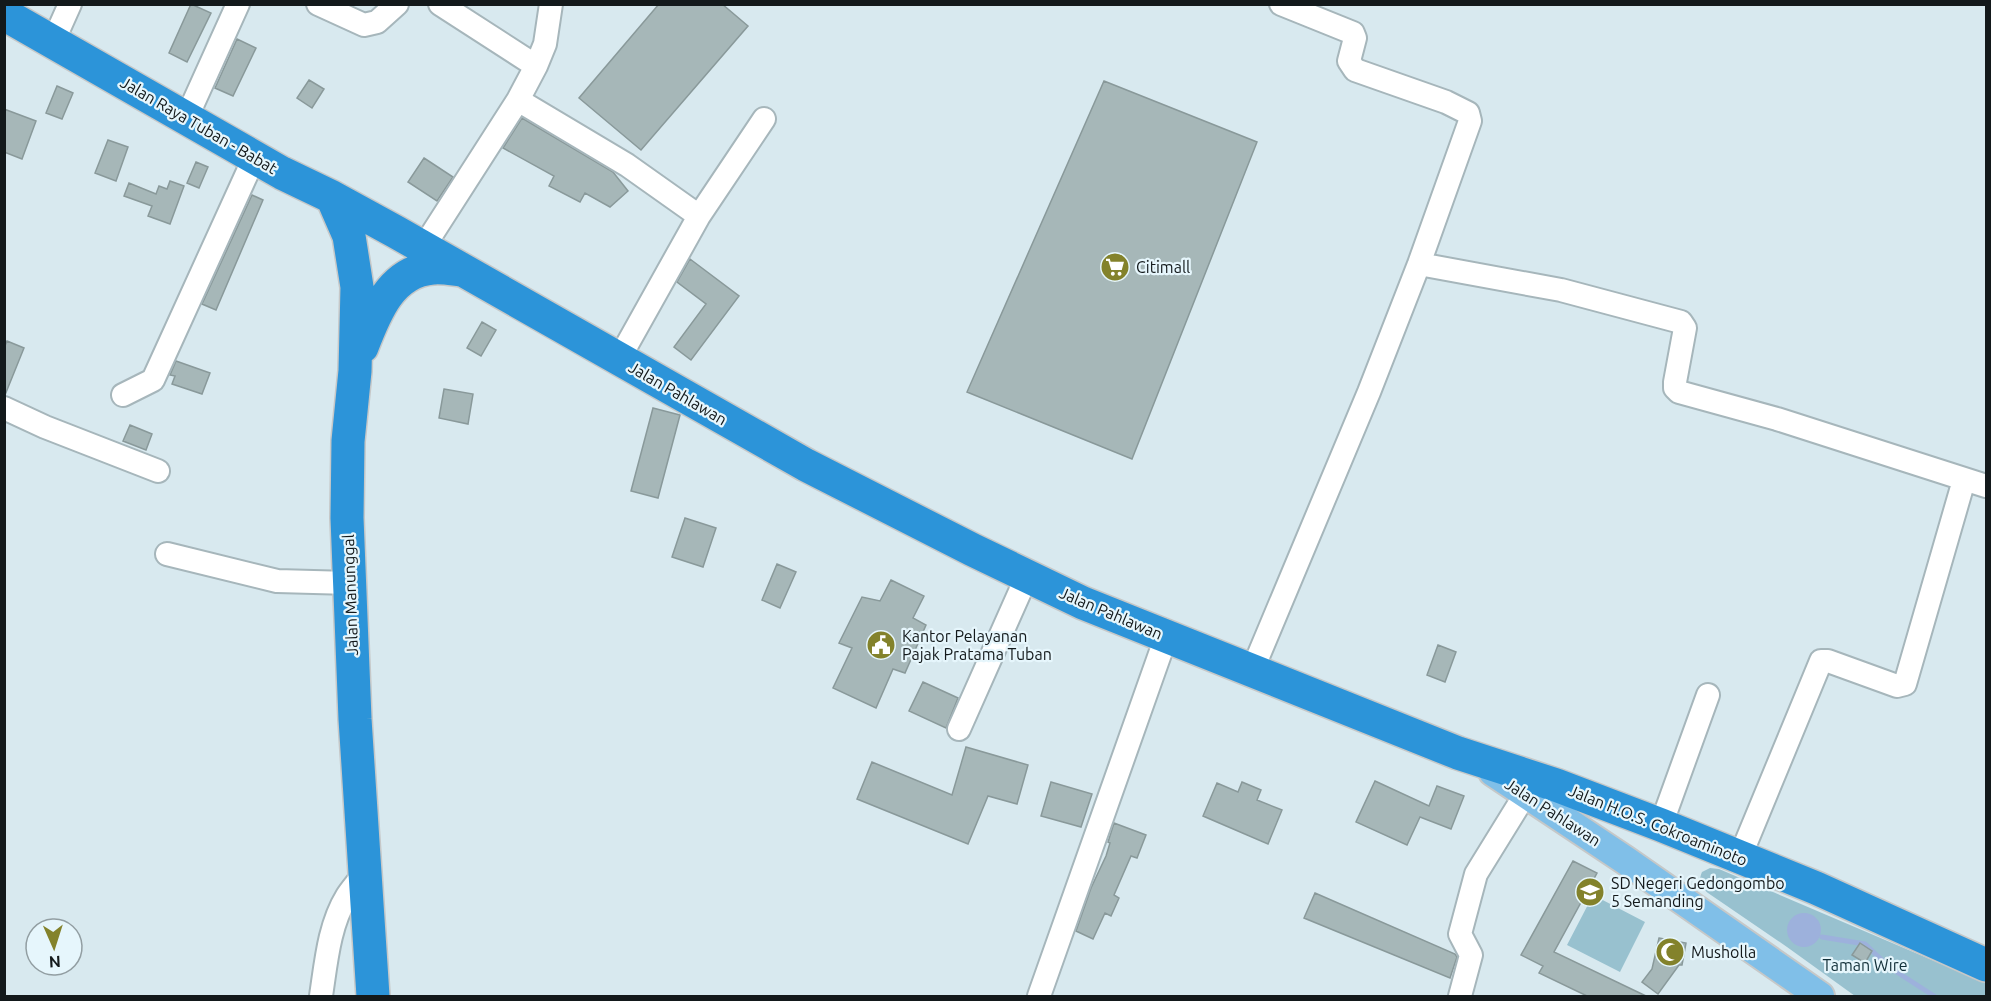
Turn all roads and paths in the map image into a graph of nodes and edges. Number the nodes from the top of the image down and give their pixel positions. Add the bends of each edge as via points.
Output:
1 (70, 4) edge
2 (226, 4) edge
3 (238, 4) edge
4 (318, 4) edge
5 (397, 4) edge
6 (440, 4) edge
7 (551, 4) edge
8 (1281, 4) edge
9 (4, 14) edge
10 (53, 42) junction
11 (536, 66) junction
12 (518, 100) junction
13 (179, 115) junction
14 (764, 118) dead end
15 (255, 156) junction
16 (332, 197) junction
17 (699, 216) junction
18 (410, 240) junction
19 (1419, 264) junction
20 (461, 270) junction
21 (619, 359) junction
22 (355, 371) junction
23 (123, 395) dead end
24 (4, 408) edge
25 (158, 471) dead end
26 (1964, 480) junction
27 (1986, 486) edge
28 (167, 554) dead end
29 (1027, 576) junction
30 (350, 583) junction
31 (1166, 637) junction
32 (1252, 671) junction
33 (1708, 695) dead end
34 (958, 729) dead end
35 (1458, 753) junction
36 (1526, 793) junction
37 (1661, 825) junction
38 (1740, 857) junction
39 (364, 873) junction
40 (1986, 965) edge
41 (321, 996) edge
42 (373, 996) edge
43 (1039, 996) edge
44 (1460, 996) edge
45 (1820, 996) edge

1 - 10 street
2 - 13 street
3 - 13 street
4 - 5 street via 364,25 377,22
6 - 11 street
7 - 11 street via 545,44
8 - 19 street via 1353,33 1349,61 1355,70 1468,113 1469,126
9 - 10 highway, Jalan Raya Tuban - Babat
10 - 13 highway, Jalan Raya Tuban - Babat
11 - 12 street
12 - 17 street via 627,165
12 - 18 street
13 - 15 highway, Jalan Raya Tuban - Babat
14 - 17 street
15 - 16 highway, Jalan Raya Tuban - Babat
15 - 23 street via 153,380
16 - 18 highway, Jalan Raya Tuban - Babat
16 - 22 highway, Jalan Manunggal via 349,236 355,269
17 - 21 street
18 - 20 highway, Jalan Pahlawan
19 - 26 street via 1561,290 1681,322 1684,328 1674,386 1679,392 1777,419
19 - 32 street
20 - 21 highway, Jalan Pahlawan
20 - 22 highway via 433,268 397,282 375,317
21 - 29 highway, Jalan Pahlawan via 806,465
22 - 30 highway, Jalan Manunggal via 348,441
24 - 25 street
26 - 27 street
26 - 38 street via 1905,684 1897,686 1828,661 1820,662
28 - 30 street via 277,581
29 - 31 highway, Jalan Pahlawan
29 - 34 street
30 - 39 highway, Jalan Manunggal
31 - 32 highway, Jalan Pahlawan
31 - 43 street
32 - 35 highway, Jalan Pahlawan
33 - 37 street
35 - 36 main road, Jalan Pahlawan
35 - 37 highway, Jalan H.O.S. Cokroaminoto
36 - 44 street via 1476,874 1460,934 1471,955
36 - 45 main road, Jalan Pahlawan
37 - 38 highway, Jalan H.O.S. Cokroaminoto
38 - 40 highway, Jalan H.O.S. Cokroaminoto
39 - 41 street via 346,898 336,922
39 - 42 highway, Jalan Manunggal

